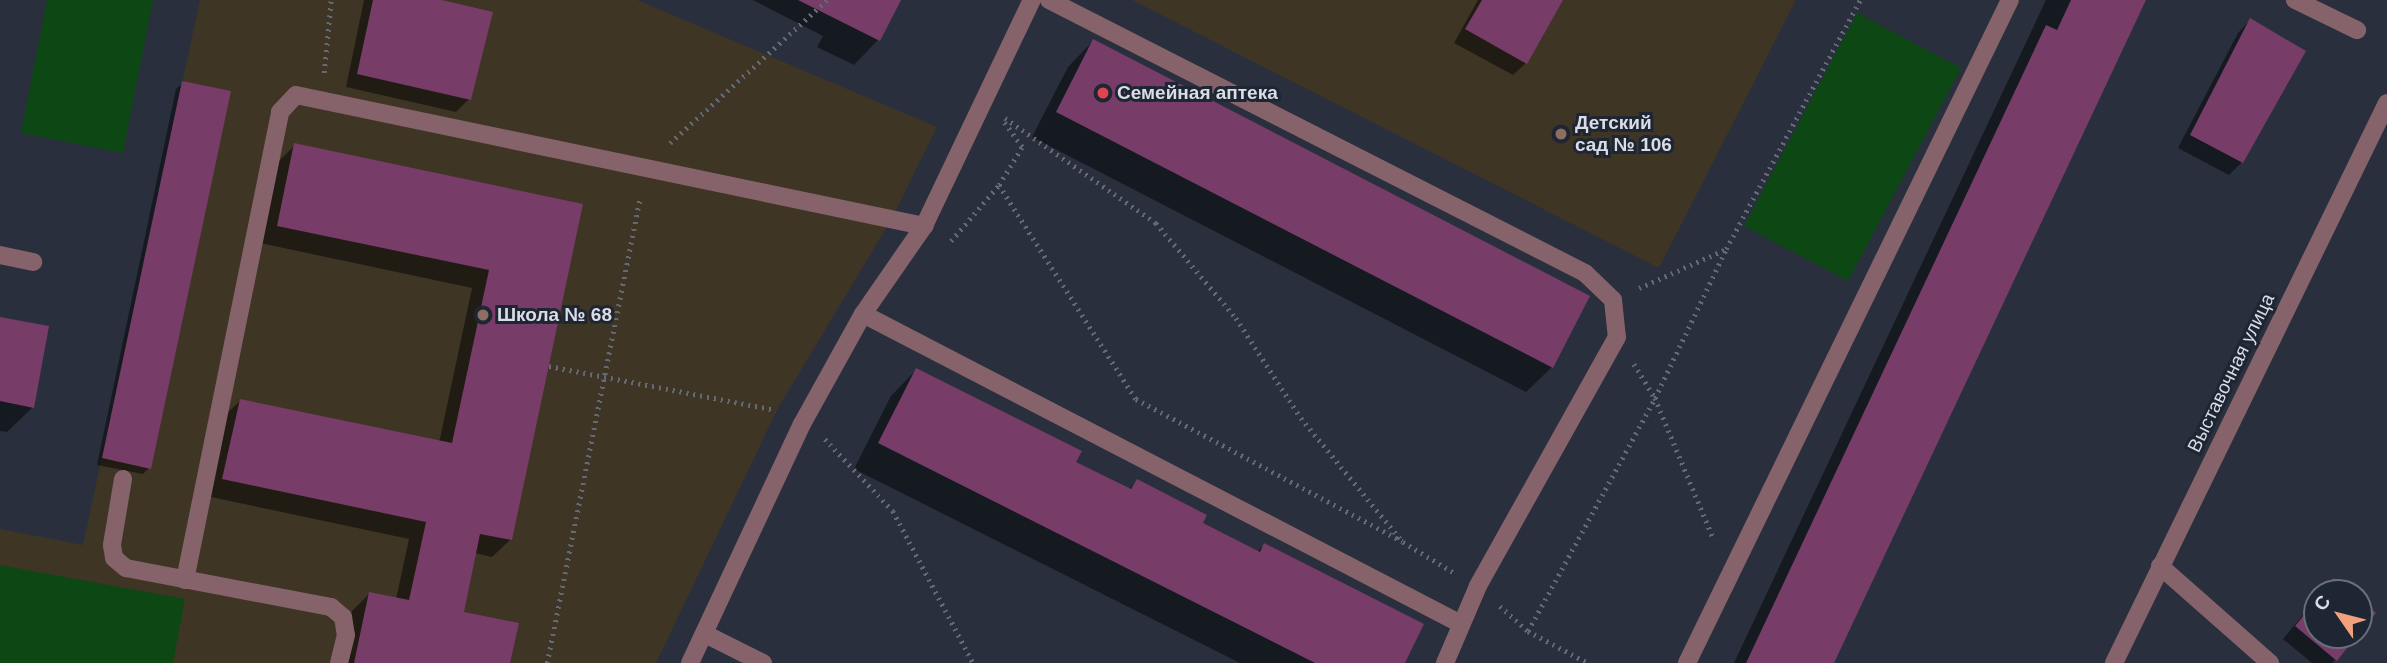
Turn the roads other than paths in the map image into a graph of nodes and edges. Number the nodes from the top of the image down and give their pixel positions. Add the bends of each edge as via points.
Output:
1 (1032, 0) edge
2 (1049, 0) edge
3 (2010, 0) edge
4 (2295, 0) edge
5 (2357, 30) dead end
6 (2387, 103) edge
7 (924, 226) junction
8 (0, 255) edge
9 (33, 262) dead end
10 (863, 314) junction
11 (123, 479) dead end
12 (2160, 566) junction
13 (185, 580) junction
14 (1461, 624) junction
15 (705, 634) junction
16 (339, 663) edge
17 (690, 663) edge
18 (763, 663) edge
19 (1444, 663) edge
20 (1687, 663) edge
21 (2114, 663) edge
22 (2270, 663) edge

1 - 7 street
2 - 14 street via 1585,273 1613,300 1617,337
3 - 20 street
4 - 5 street
6 - 12 street, Выставочная улица
7 - 10 street
7 - 13 street via 296,95 280,111
8 - 9 street
10 - 14 street
10 - 15 street via 802,424
11 - 13 street via 114,558 126,568
12 - 21 street, Выставочная улица
12 - 22 street
13 - 16 street via 331,607 343,617 346,635
14 - 19 street
15 - 17 street
15 - 18 street

